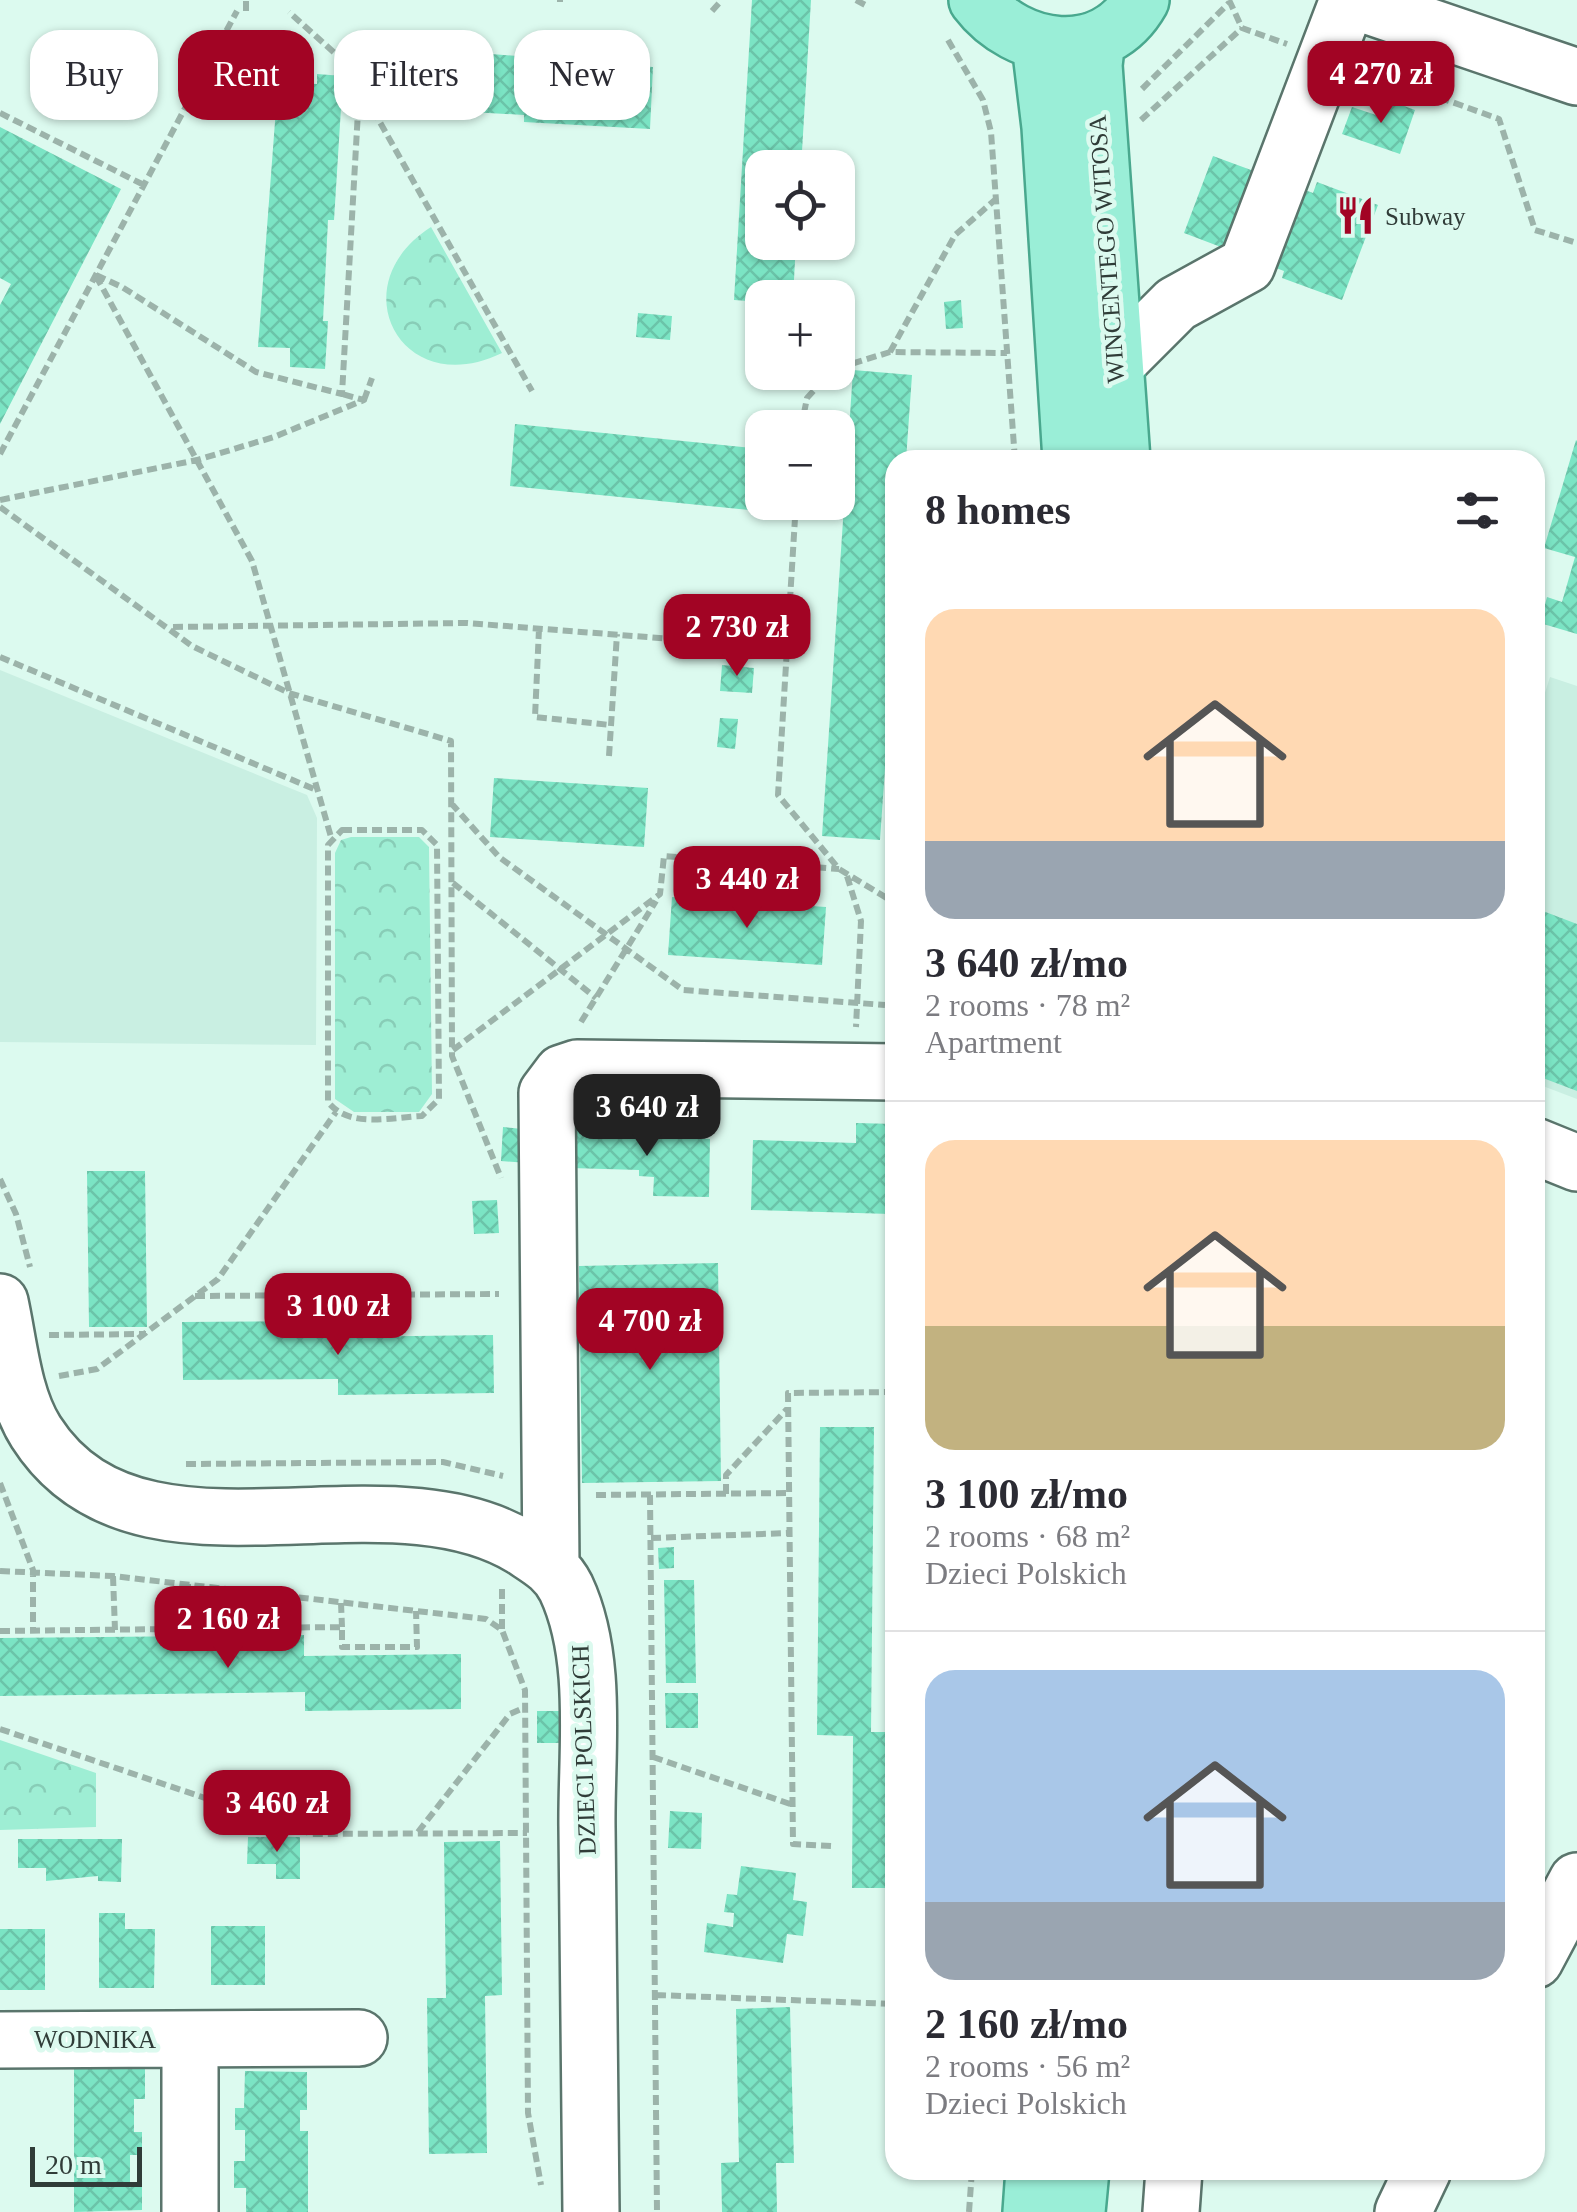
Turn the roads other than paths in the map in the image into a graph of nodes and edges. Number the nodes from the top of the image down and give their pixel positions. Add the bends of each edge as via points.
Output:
1 (1141, 0) edge
2 (1349, 0) edge
3 (962, 19) edge
4 (1097, 39) junction
5 (1040, 44) junction
6 (1577, 77) edge
7 (1106, 278) junction
8 (1176, 304) junction
9 (1114, 366) junction
10 (1071, 450) edge
11 (1121, 450) edge
12 (874, 1072) edge
13 (1545, 1150) edge
14 (1577, 1162) edge
15 (26, 1301) edge
16 (551, 1566) junction
17 (1577, 1881) edge
18 (1545, 1941) edge
19 (359, 2038) dead end
20 (190, 2039) junction
21 (0, 2040) edge
22 (1033, 2180) edge
23 (1080, 2180) edge
24 (1174, 2180) edge
25 (1418, 2180) edge
26 (567, 2203) edge
27 (190, 2212) edge
28 (1031, 2212) edge
29 (1077, 2212) edge
30 (1172, 2212) edge
31 (1402, 2212) edge

1 - 4 main road
2 - 6 street
2 - 8 street via 1247,265
3 - 5 main road via 994,21
4 - 5 main road
4 - 7 main road, WINCENTEGO WITOSA
5 - 10 main road, WINCENTEGO WITOSA
7 - 8 street
7 - 9 main road, WINCENTEGO WITOSA
8 - 9 street
9 - 11 main road, WINCENTEGO WITOSA
12 - 16 street via 577,1068 562,1073 547,1093 527,1486
13 - 14 street
15 - 16 street via 23,1402 34,1430 69,1470 116,1500 172,1515 443,1519 491,1532
16 - 26 street, DZIECI POLSKICH via 574,1608 586,1694
17 - 18 street
19 - 20 street, WODNIKA
20 - 21 street, WODNIKA
20 - 27 street, WODNIKA
22 - 28 main road
23 - 29 main road
24 - 30 street
25 - 31 street

